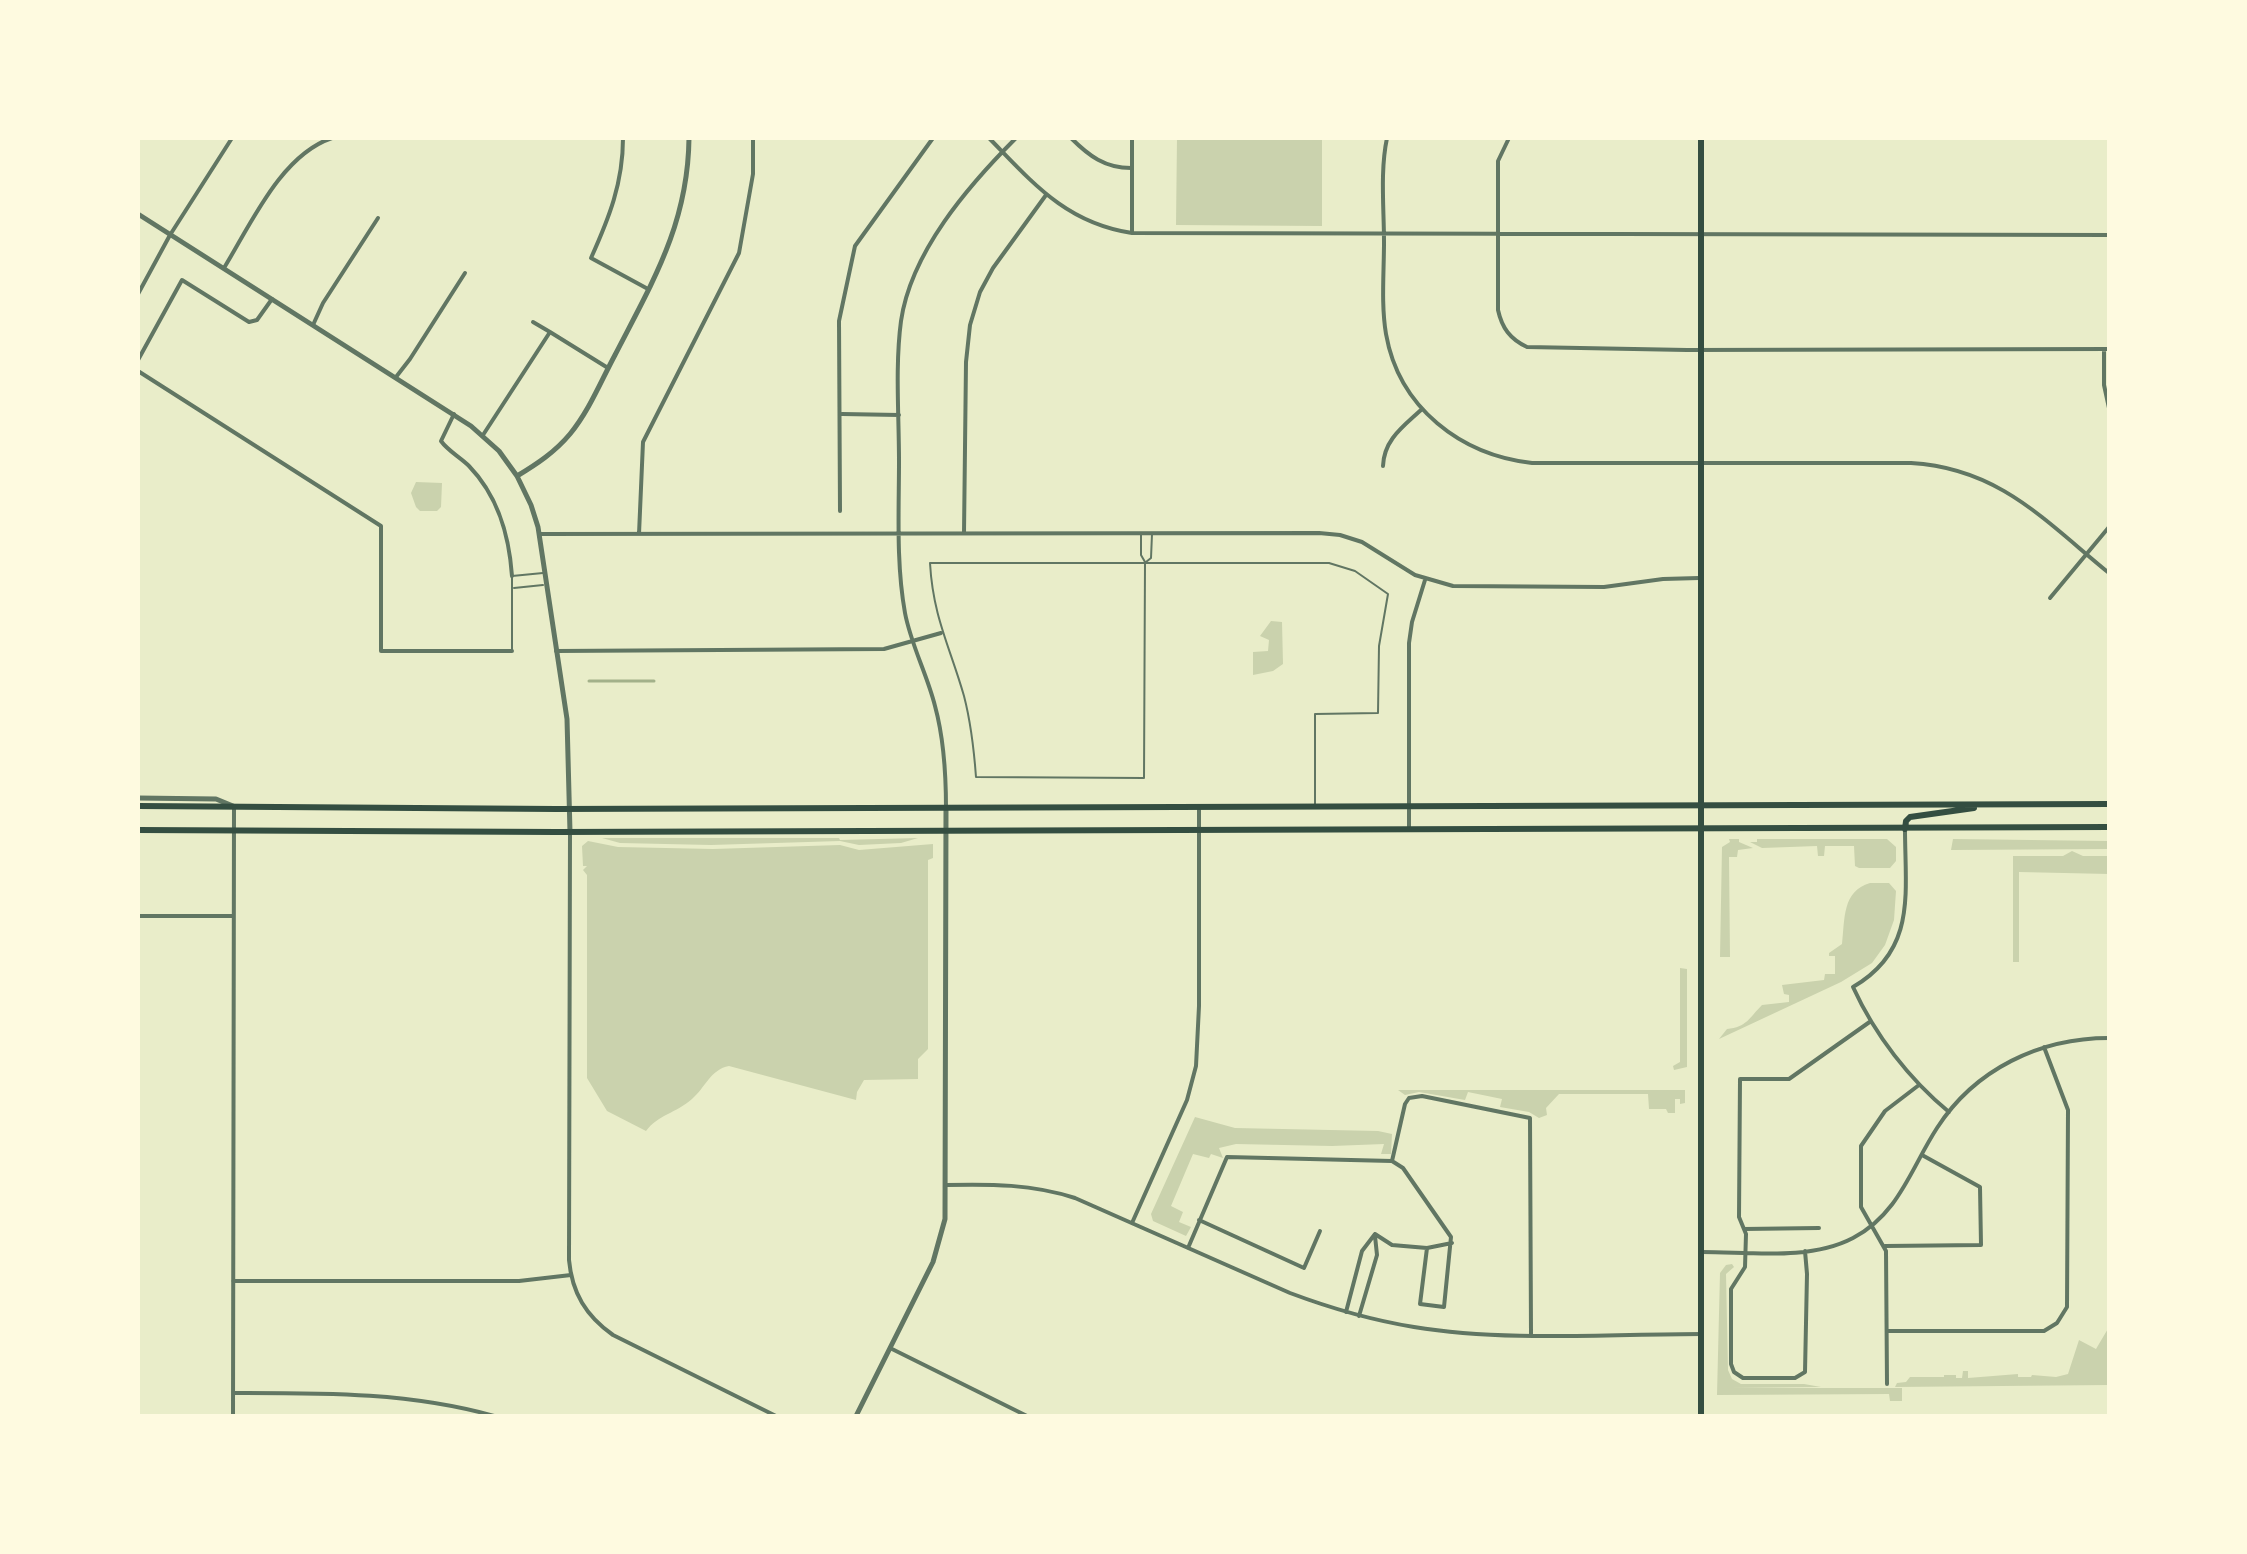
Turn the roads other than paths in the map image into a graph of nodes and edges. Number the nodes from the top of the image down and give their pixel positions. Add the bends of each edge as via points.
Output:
1 (232, 138) edge
2 (332, 138) edge
3 (623, 138) edge
4 (689, 138) edge
5 (753, 138) edge
6 (933, 138) edge
7 (989, 138) edge
8 (1016, 138) edge
9 (1071, 138) edge
10 (1132, 138) edge
11 (1387, 138) edge
12 (1509, 138) edge
13 (1701, 138) edge
14 (1002, 152) junction
15 (1132, 168) junction
16 (1046, 195) junction
17 (138, 214) edge
18 (378, 218) dead end
19 (1132, 233) junction
20 (1384, 234) junction
21 (170, 235) junction
22 (1498, 235) junction
23 (2109, 235) edge
24 (1700, 236) junction
25 (224, 268) junction
26 (465, 273) dead end
27 (648, 289) junction
28 (138, 294) edge
29 (272, 299) junction
30 (533, 322) dead end
31 (313, 325) junction
32 (550, 332) junction
33 (2107, 349) edge
34 (1700, 350) junction
35 (138, 360) edge
36 (608, 368) junction
37 (138, 371) edge
38 (396, 377) junction
39 (2109, 408) edge
40 (1422, 409) junction
41 (454, 414) junction
42 (841, 414) junction
43 (899, 415) junction
44 (483, 435) junction
45 (1699, 464) junction
46 (1383, 466) dead end
47 (517, 476) junction
48 (840, 511) dead end
49 (2109, 527) edge
50 (1152, 532) junction
51 (899, 533) junction
52 (964, 533) junction
53 (1141, 533) junction
54 (539, 534) junction
55 (639, 534) junction
56 (2087, 555) junction
57 (1145, 562) junction
58 (544, 573) junction
59 (2109, 573) edge
60 (512, 576) junction
61 (1699, 578) junction
62 (1425, 580) junction
63 (546, 585) junction
64 (513, 588) junction
65 (2050, 598) dead end
66 (941, 633) junction
67 (913, 642) junction
68 (512, 651) joint
69 (556, 651) junction
70 (138, 798) edge
71 (2109, 804) edge
72 (1998, 805) junction
73 (138, 806) edge
74 (234, 806) junction
75 (1315, 807) junction
76 (1409, 807) junction
77 (1700, 807) junction
78 (946, 808) junction
79 (1199, 808) junction
80 (570, 809) junction
81 (2109, 827) edge
82 (1905, 829) junction
83 (138, 830) edge
84 (234, 830) junction
85 (1409, 830) junction
86 (1701, 830) junction
87 (1199, 831) junction
88 (570, 832) junction
89 (946, 832) junction
90 (138, 916) edge
91 (233, 916) junction
92 (1871, 1021) junction
93 (2109, 1038) edge
94 (2044, 1047) junction
95 (1919, 1085) junction
96 (1949, 1112) junction
97 (1922, 1155) junction
98 (1392, 1161) junction
99 (946, 1185) junction
100 (1199, 1220) junction
101 (1132, 1223) junction
102 (1872, 1226) junction
103 (1819, 1228) dead end
104 (1744, 1229) junction
105 (1320, 1231) dead end
106 (1375, 1234) junction
107 (1452, 1243) junction
108 (1885, 1246) junction
109 (1188, 1248) junction
110 (1427, 1248) junction
111 (1805, 1251) junction
112 (1702, 1252) junction
113 (1746, 1252) junction
114 (571, 1275) junction
115 (233, 1281) junction
116 (1346, 1312) junction
117 (1359, 1316) junction
118 (1887, 1331) junction
119 (1531, 1334) junction
120 (1702, 1334) junction
121 (890, 1348) junction
122 (1887, 1384) dead end
123 (233, 1393) junction
124 (233, 1416) edge
125 (494, 1416) edge
126 (776, 1416) edge
127 (856, 1416) edge
128 (1027, 1416) edge
129 (1701, 1416) edge

1 - 21 street
2 - 25 street via 291,163
3 - 27 street via 618,193 591,258
4 - 27 street via 680,214
5 - 55 street via 753,174 739,253 643,442
6 - 42 street via 855,246 840,315
7 - 14 street
8 - 14 street
9 - 15 street via 1094,159
10 - 15 street
11 - 20 street
12 - 22 street via 1498,161
13 - 24 main road
14 - 16 street
14 - 43 street via 931,242 912,279 899,341
15 - 19 street
16 - 19 street via 1083,220
16 - 52 street via 984,283 970,325
17 - 21 street
18 - 31 street
19 - 20 street
20 - 22 street
20 - 40 street via 1387,338 1397,369
21 - 25 street
21 - 28 street
22 - 24 street
22 - 34 street via 1498,310 1504,329 1519,343 1536,349
23 - 24 street
24 - 34 main road
25 - 29 street
26 - 38 street
27 - 36 street
29 - 31 street
29 - 35 street via 257,320 249,322 182,280
30 - 32 street
31 - 38 street
32 - 36 street
32 - 44 street
33 - 34 street
33 - 39 street via 2104,385
34 - 45 main road
36 - 47 street via 570,434
37 - 68 street via 381,526 381,651
38 - 41 street
40 - 45 street via 1468,446 1515,461
40 - 46 street via 1389,442
41 - 44 street
41 - 60 street via 442,444 469,466 491,495 505,529
42 - 43 street
42 - 48 street
43 - 51 street
44 - 47 street
45 - 56 street via 1949,467 2001,487
45 - 61 main road
47 - 54 street
49 - 56 street
50 - 53 street
50 - 57 lane via 1151,558
50 - 62 street via 1330,533 1362,542
51 - 52 street
51 - 55 street
51 - 67 street via 902,596
52 - 53 street
53 - 57 lane
54 - 55 street
54 - 58 street
56 - 59 street
56 - 65 street
57 - 66 lane via 930,563
57 - 66 lane via 1144,778 976,777 967,711
57 - 75 lane via 1343,566 1388,594 1379,646 1378,713 1315,714
58 - 60 lane
58 - 63 street
60 - 64 lane
61 - 62 street via 1604,587 1464,586
61 - 77 main road
62 - 76 street via 1409,643
63 - 64 lane
63 - 69 street
64 - 68 lane
66 - 67 street
67 - 69 street via 884,649
67 - 78 street via 940,728
69 - 80 street via 568,728
70 - 74 street via 216,799
71 - 72 main road
72 - 77 main road
72 - 82 main road via 1910,817
73 - 74 main road
74 - 80 main road
74 - 84 street
75 - 76 main road
75 - 79 main road
76 - 77 main road
76 - 85 street
77 - 86 main road
78 - 79 main road
78 - 80 main road
78 - 89 street
79 - 87 street
80 - 88 street
81 - 82 main road
82 - 86 main road
82 - 92 street via 1899,939 1877,971 1853,987
83 - 84 main road
84 - 88 main road
84 - 91 street
85 - 86 main road
85 - 87 main road
86 - 112 main road
87 - 89 main road
87 - 101 street via 1196,1066 1187,1100
88 - 89 main road
88 - 114 street
89 - 99 street
90 - 91 street
91 - 115 street
92 - 95 street
92 - 104 street via 1789,1079 1740,1079 1739,1217
93 - 94 street
94 - 96 street via 1995,1070
94 - 118 street via 2068,1110 2067,1307 2044,1331
95 - 96 street
95 - 102 street via 1885,1111 1861,1146 1861,1207
96 - 97 street
97 - 102 street via 1896,1202
97 - 108 street via 1980,1187 1981,1245
98 - 100 street via 1227,1157
98 - 107 street via 1403,1168
98 - 119 street via 1409,1098 1422,1096 1530,1118
99 - 101 street via 1034,1187
99 - 121 street via 937,1250
100 - 105 street via 1304,1268
100 - 109 street
101 - 109 street
102 - 108 street
102 - 111 street via 1839,1244
103 - 104 street
104 - 113 street
106 - 110 street via 1392,1245
106 - 116 street via 1362,1251
106 - 117 street via 1377,1255
107 - 110 street
107 - 110 street via 1444,1307 1420,1304
108 - 118 street
109 - 116 street
111 - 113 street
111 - 113 street via 1807,1366 1795,1378 1743,1378 1731,1367 1731,1289 1745,1267
112 - 113 street
112 - 120 main road
114 - 115 street via 519,1281
114 - 126 street via 584,1308 602,1328
115 - 123 street
116 - 117 street
117 - 119 street via 1452,1332
118 - 122 street
119 - 120 street
120 - 129 main road
121 - 127 street
121 - 128 street
123 - 124 street
123 - 125 street via 383,1396

